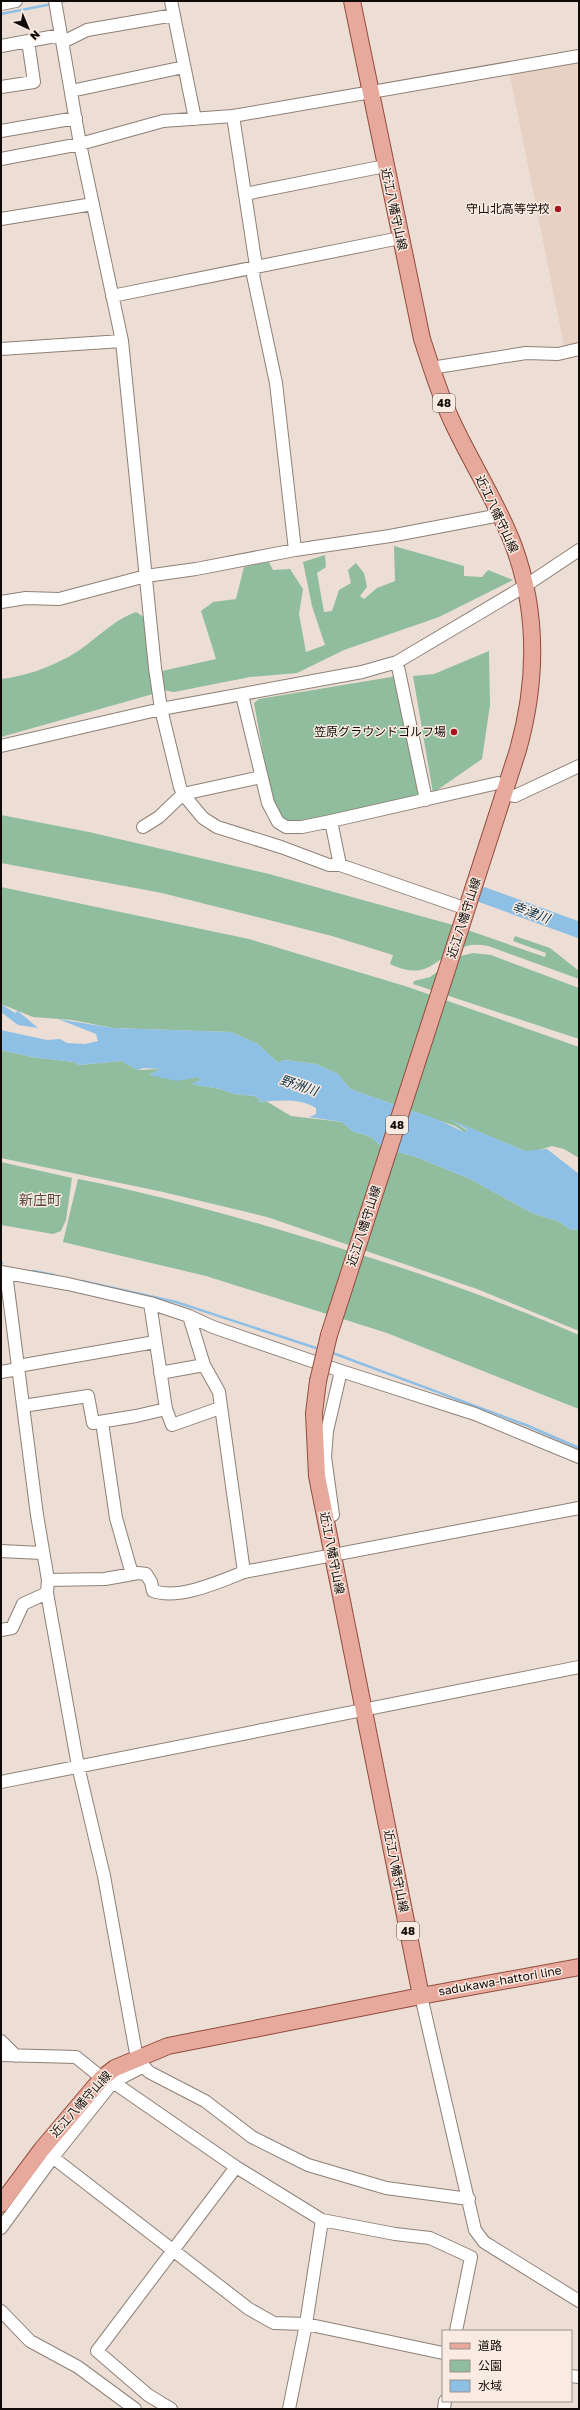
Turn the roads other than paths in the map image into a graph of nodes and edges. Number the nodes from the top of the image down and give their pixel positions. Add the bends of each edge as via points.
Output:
1 (16, 1) edge
2 (55, 1) edge
3 (171, 1) edge
4 (352, 1) edge
5 (1, 4) edge
6 (174, 15) junction
7 (62, 38) junction
8 (28, 41) junction
9 (1, 46) edge
10 (579, 56) edge
11 (184, 67) junction
12 (1, 87) edge
13 (72, 91) junction
14 (370, 94) junction
15 (233, 116) junction
16 (76, 118) junction
17 (195, 119) junction
18 (1, 131) edge
19 (80, 144) junction
20 (1, 159) edge
21 (385, 166) junction
22 (245, 194) junction
23 (93, 204) junction
24 (1, 219) edge
25 (400, 238) junction
26 (256, 266) junction
27 (112, 296) junction
28 (122, 341) junction
29 (579, 349) edge
30 (1, 350) edge
31 (431, 368) junction
32 (500, 515) junction
33 (295, 550) junction
34 (579, 550) edge
35 (146, 576) junction
36 (525, 586) junction
37 (1, 602) edge
38 (397, 662) junction
39 (242, 695) junction
40 (161, 709) junction
41 (1, 746) edge
42 (579, 766) edge
43 (261, 777) junction
44 (501, 789) junction
45 (183, 794) junction
46 (426, 800) junction
47 (331, 821) junction
48 (143, 827) dead end
49 (340, 865) junction
50 (467, 909) junction
51 (4, 1272) edge
52 (150, 1303) junction
53 (189, 1316) junction
54 (155, 1342) junction
55 (204, 1365) junction
56 (18, 1367) junction
57 (1, 1372) edge
58 (341, 1372) junction
59 (160, 1373) junction
60 (23, 1406) junction
61 (220, 1408) junction
62 (166, 1409) junction
63 (102, 1422) junction
64 (579, 1457) edge
65 (579, 1508) edge
66 (1, 1551) edge
67 (42, 1553) junction
68 (333, 1556) junction
69 (244, 1572) junction
70 (132, 1574) junction
71 (48, 1580) junction
72 (47, 1593) junction
73 (1, 1630) edge
74 (579, 1667) edge
75 (363, 1709) junction
76 (78, 1766) junction
77 (1, 1782) edge
78 (579, 1967) edge
79 (420, 1996) junction
80 (1, 2041) edge
81 (1, 2055) edge
82 (16, 2056) junction
83 (140, 2062) junction
84 (107, 2080) junction
85 (47, 2153) junction
86 (236, 2167) junction
87 (469, 2199) junction
88 (1, 2204) edge
89 (322, 2220) junction
90 (1, 2228) edge
91 (173, 2250) junction
92 (576, 2294) edge
93 (1, 2311) edge
94 (306, 2324) junction
95 (456, 2330) edge
96 (442, 2353) edge
97 (134, 2409) edge
98 (171, 2409) edge
99 (289, 2409) edge

1 - 5 street
2 - 7 street
3 - 6 street
4 - 14 main road, 近江八幡守山線 / 48
6 - 7 street via 87,30
6 - 11 street
7 - 8 street
7 - 13 street
8 - 9 street
8 - 12 street via 34,82
10 - 14 street
11 - 13 street
11 - 17 street
13 - 16 street
14 - 15 street
14 - 21 main road, 近江八幡守山線 / 48
15 - 17 street
15 - 22 street
16 - 18 street
16 - 19 street
17 - 19 street via 162,121
19 - 20 street
19 - 23 street
21 - 22 street
21 - 25 main road, 近江八幡守山線 / 48
22 - 26 street
23 - 24 street
23 - 27 street
25 - 26 street
25 - 31 main road, 近江八幡守山線 / 48 via 422,339
26 - 27 street
26 - 33 street via 253,275 276,383
27 - 28 street
28 - 30 street
28 - 35 street
29 - 31 street via 558,354 526,353
31 - 32 main road, 近江八幡守山線 / 48 via 451,419
32 - 33 street via 390,536
32 - 36 main road, 近江八幡守山線 / 48 via 515,551
33 - 35 street
34 - 36 street
35 - 37 street via 59,599 26,598
35 - 40 street
36 - 38 street
36 - 44 main road, 近江八幡守山線 / 48 via 533,646 530,698 523,734
38 - 39 street via 362,672
38 - 46 street
39 - 40 street
39 - 43 street
40 - 41 street
40 - 45 street
42 - 44 street via 515,796
43 - 45 street
43 - 47 street via 273,814 286,827 302,827
44 - 46 street
44 - 50 main road, 近江八幡守山線 / 48
45 - 48 street via 159,817
45 - 49 street via 203,818 217,826 329,865
46 - 47 street
47 - 49 street
49 - 50 street
50 - 68 main road, 近江八幡守山線 / 48, bridge via 330,1333 318,1381 314,1414 317,1476
51 - 52 street
51 - 56 street
52 - 53 street
52 - 54 street
53 - 55 street
53 - 58 street via 213,1327
54 - 56 street
54 - 59 street
55 - 59 street
55 - 61 street via 219,1392
56 - 57 street
56 - 60 street
58 - 64 street via 475,1414
58 - 68 street via 327,1431 325,1457 337,1540
59 - 62 street
60 - 63 street via 88,1396 93,1423
60 - 67 street
61 - 62 street via 172,1425
61 - 69 street
62 - 63 street
63 - 70 street via 116,1518
65 - 68 street
66 - 67 street
67 - 71 street
68 - 69 street
68 - 75 main road, 近江八幡守山線 / 48
69 - 70 street via 204,1588 159,1593 153,1591 146,1574
70 - 71 street via 105,1579
71 - 72 street
72 - 73 street via 23,1604 12,1628
72 - 76 street
74 - 75 street
75 - 76 street
75 - 79 main road, 近江八幡守山線 / 48
76 - 77 street
76 - 83 street via 104,1876
78 - 79 main road, sadukawa-hattori line
79 - 83 main road, 近江八幡守山線 via 168,2046
79 - 87 street
80 - 82 street
81 - 82 street
82 - 84 street via 76,2057
83 - 84 main road, 近江八幡守山線 via 115,2068
83 - 87 street via 149,2072 205,2101 252,2137 308,2165 386,2188
84 - 85 main road, 近江八幡守山線
84 - 86 street
85 - 88 main road, 近江八幡守山線
85 - 90 street
85 - 91 street
86 - 89 street
86 - 91 street
87 - 92 street via 475,2230 484,2242
89 - 94 street
89 - 95 street via 430,2238 471,2257
91 - 94 street via 249,2309 274,2323
91 - 98 street via 97,2351 148,2395
93 - 97 street via 30,2342 78,2367
94 - 96 street
94 - 99 street

